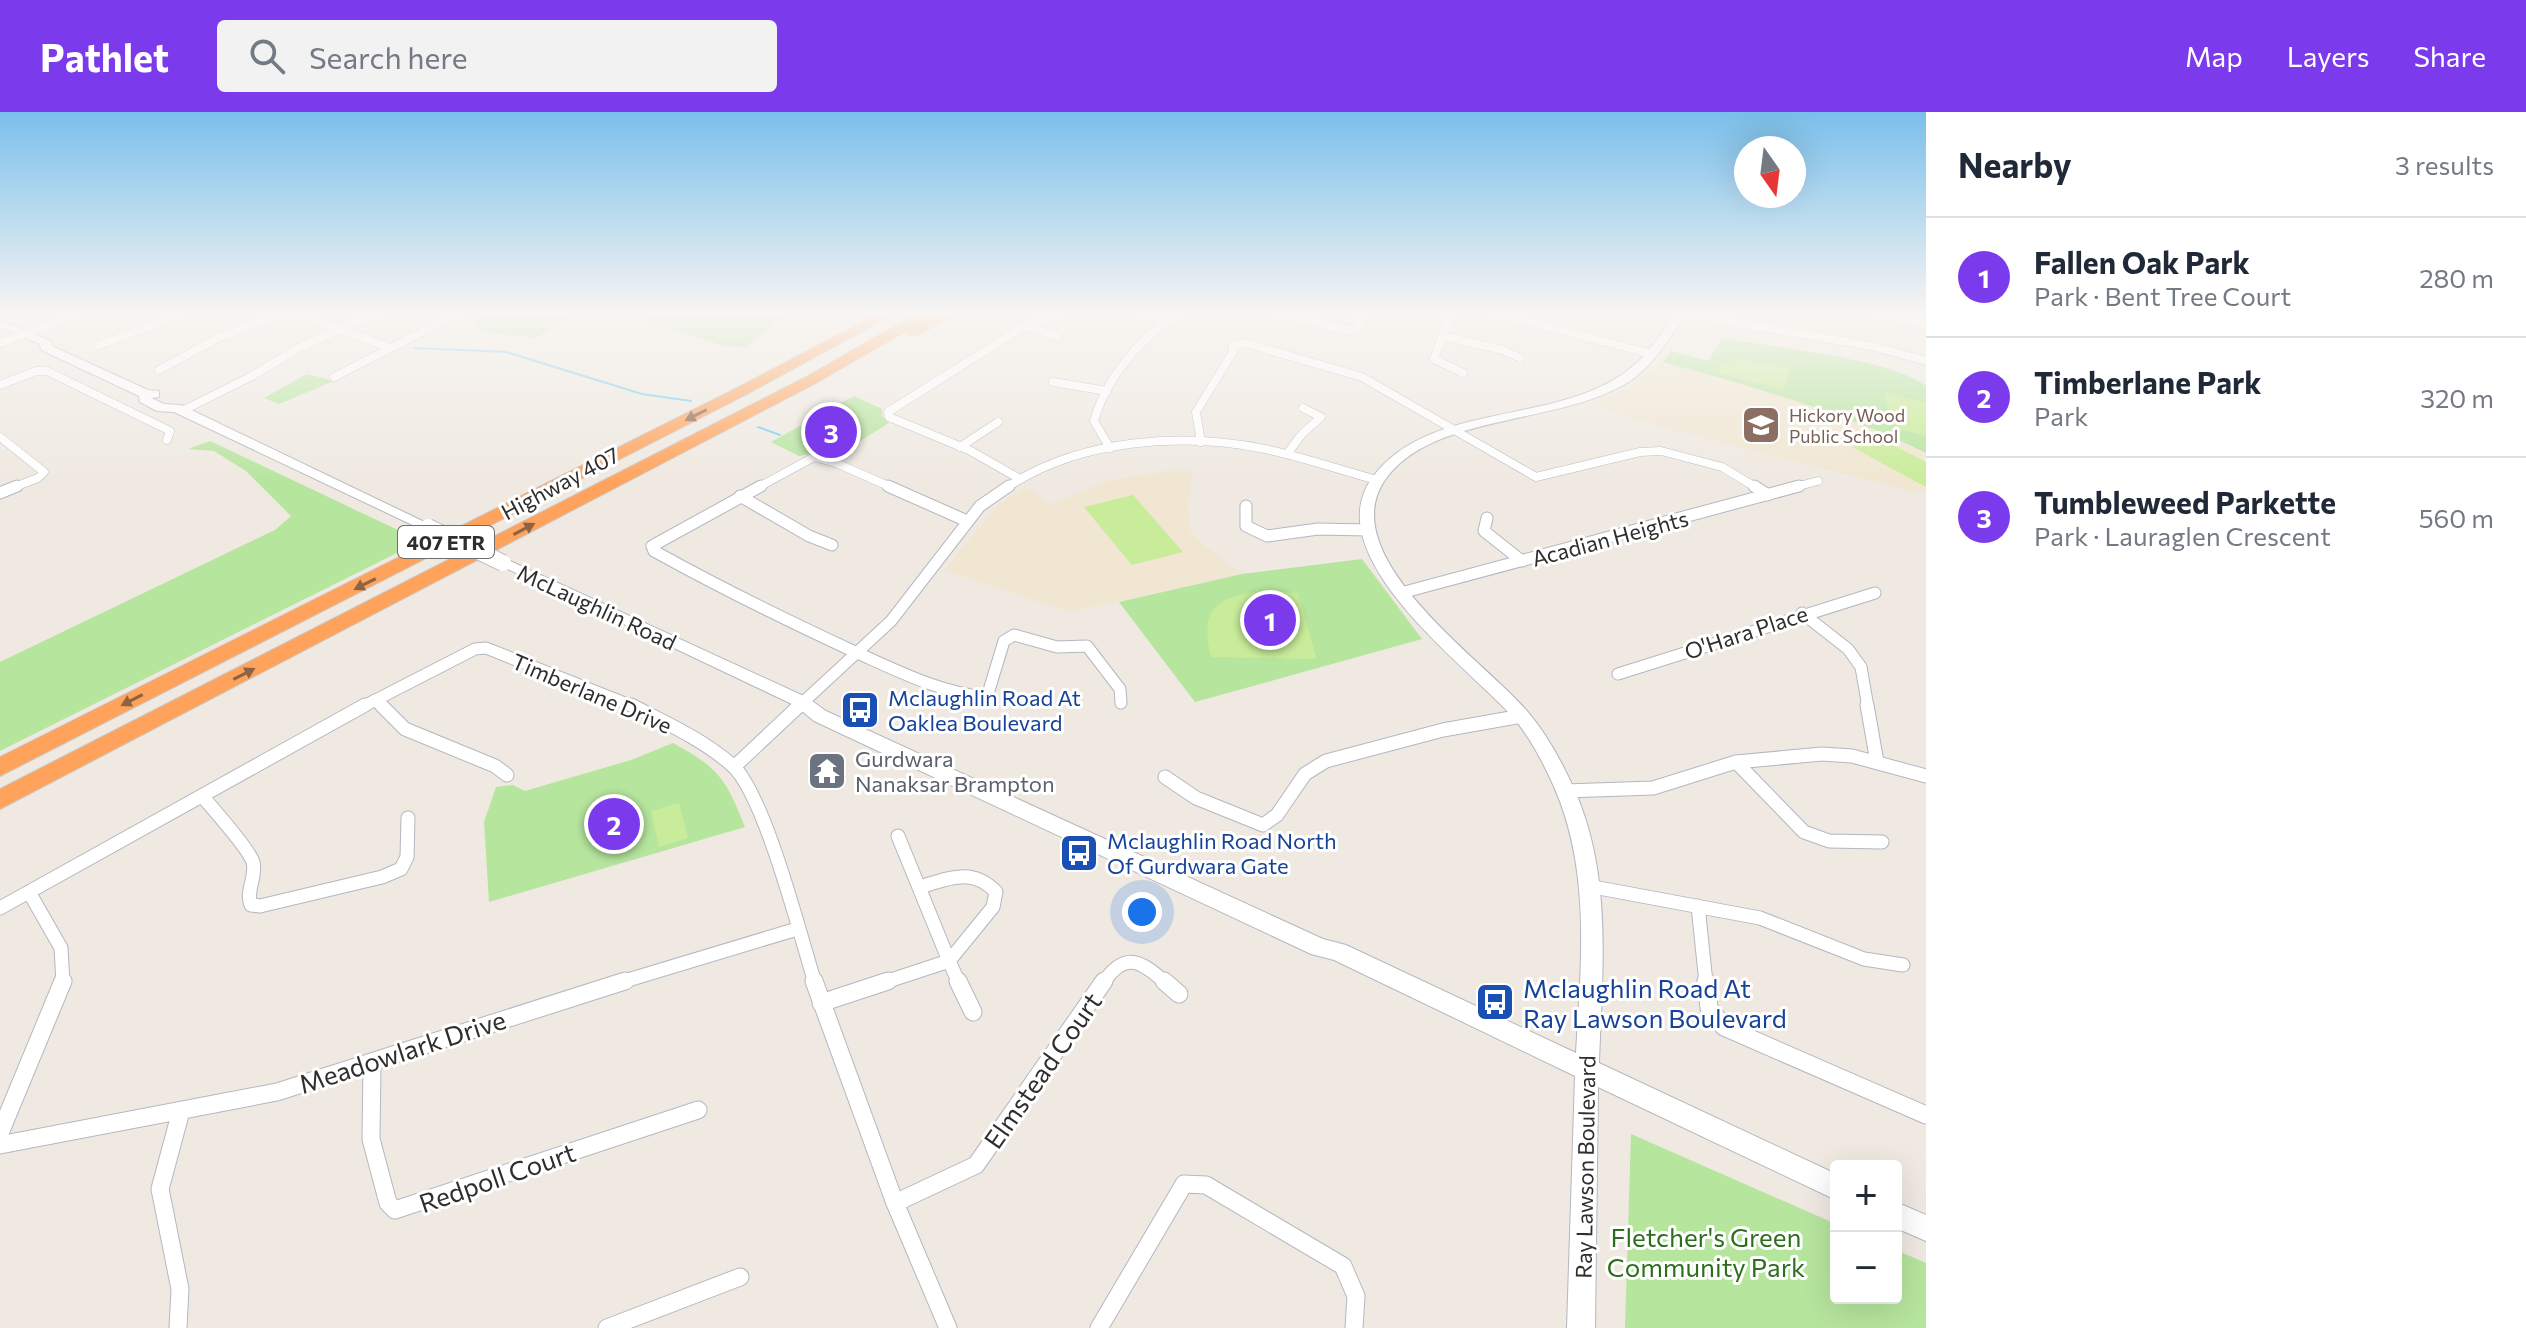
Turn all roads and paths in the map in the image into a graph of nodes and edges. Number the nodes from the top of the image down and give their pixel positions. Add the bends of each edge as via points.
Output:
1 (94, 370) edge
2 (263, 370) edge
3 (348, 370) edge
4 (776, 370) edge
5 (782, 370) edge
6 (829, 370) edge
7 (837, 370) edge
8 (955, 370) edge
9 (1124, 370) edge
10 (1222, 370) edge
11 (1337, 370) edge
12 (1456, 370) edge
13 (1635, 370) edge
14 (1463, 373) dead end
15 (334, 377) dead end
16 (811, 380) junction
17 (1053, 382) dead end
18 (0, 385) edge
19 (742, 391) junction
20 (1107, 391) junction
21 (1303, 408) dead end
22 (179, 410) junction
23 (998, 422) dead end
24 (1455, 431) junction
25 (0, 437) edge
26 (167, 440) dead end
27 (1201, 442) junction
28 (960, 447) junction
29 (1110, 448) junction
30 (1287, 454) junction
31 (1020, 479) junction
32 (1377, 480) junction
33 (1818, 481) dead end
34 (0, 493) edge
35 (1768, 495) junction
36 (740, 496) junction
37 (1246, 506) dead end
38 (1487, 518) dead end
39 (967, 521) junction
40 (1368, 530) junction
41 (832, 545) dead end
42 (1522, 561) junction
43 (1401, 593) junction
44 (1875, 593) dead end
45 (1802, 613) junction
46 (857, 651) junction
47 (1618, 674) dead end
48 (375, 700) junction
49 (802, 702) junction
50 (1121, 703) dead end
51 (1522, 716) junction
52 (1736, 762) junction
53 (1877, 762) junction
54 (0, 767) edge
55 (734, 767) junction
56 (507, 775) dead end
57 (1926, 776) edge
58 (1165, 777) dead end
59 (1565, 791) junction
60 (203, 797) junction
61 (0, 800) edge
62 (408, 818) dead end
63 (898, 836) dead end
64 (1882, 842) dead end
65 (1588, 886) junction
66 (920, 887) junction
67 (29, 892) junction
68 (1698, 906) junction
69 (0, 908) edge
70 (797, 929) junction
71 (949, 961) junction
72 (1903, 965) dead end
73 (1179, 994) dead end
74 (821, 1003) junction
75 (973, 1012) dead end
76 (372, 1064) junction
77 (1587, 1070) junction
78 (698, 1110) dead end
79 (181, 1111) junction
80 (1926, 1115) edge
81 (0, 1133) edge
82 (0, 1145) edge
83 (1830, 1184) edge
84 (895, 1203) junction
85 (1902, 1218) edge
86 (1926, 1228) edge
87 (740, 1277) dead end
88 (178, 1328) edge
89 (607, 1328) edge
90 (948, 1328) edge
91 (1099, 1328) edge
92 (1354, 1328) edge
93 (1581, 1328) edge

1 - 22 street, McLaughlin Road via 146,394 144,399 153,404
2 - 22 street
3 - 15 street
4 - 19 highway
5 - 19 highway, Highway 407 / 407 ETR
6 - 16 highway, Highway 407 / 407 ETR
7 - 16 highway
8 - 28 street via 888,412 899,422
9 - 20 street
10 - 27 street via 1196,412
11 - 24 street via 1362,377
12 - 14 street
13 - 24 street via 1587,397
61 -> 16 highway, Highway 407 / 407 ETR
17 - 20 street
18 - 26 street via 47,371 170,431
19 -> 54 highway, Highway 407 / 407 ETR
20 - 29 street via 1094,421
21 - 30 street via 1321,417
22 - 49 street, McLaughlin Road, bridge
23 - 28 street
24 - 32 street via 1415,446
24 - 35 street via 1536,477 1661,451 1722,467
25 - 34 street via 44,472
27 - 29 street
27 - 30 street
28 - 31 street
29 - 31 street via 1069,457
30 - 32 street
31 - 39 street via 986,500
32 - 40 street
33 - 35 street, Acadian Heights
35 - 42 street, Acadian Heights
36 - 39 street via 807,459 821,458
36 - 41 street
36 - 46 street via 660,540 652,546 654,551 764,610
37 - 40 street via 1246,526 1267,536
38 - 42 street via 1484,531
39 - 46 street via 891,621
40 - 43 street, Ray Lawson Boulevard
42 - 43 street, Acadian Heights
43 - 51 street, Ray Lawson Boulevard
44 - 45 street, O'Hara Place
45 - 47 street, O'Hara Place
45 - 53 street via 1857,658
46 - 49 street
46 - 50 street via 982,699 991,690 1009,637 1057,647 1083,645 1092,649 1120,689
48 - 55 street, Timberlane Drive via 486,648 628,704 692,736
48 - 56 street via 405,729
48 - 60 street, Timberlane Drive
49 - 55 street
49 - 77 street, McLaughlin Road via 828,708 999,786
51 - 58 street via 1426,732 1326,761 1302,776 1279,816 1263,825 1196,798
51 - 59 street, Ray Lawson Boulevard
52 - 53 street via 1822,754
52 - 59 street via 1653,788
52 - 64 street via 1804,832 1829,841
53 - 57 street
55 - 70 street, Timberlane Drive via 760,810
59 - 65 street, Ray Lawson Boulevard via 1587,859
60 - 62 street via 253,860 248,898 251,905 260,906 401,869 407,857
60 - 67 street, Timberlane Drive
63 - 66 street
65 - 68 street
65 - 77 street, Ray Lawson Boulevard via 1593,950
66 - 71 street
66 - 71 street via 969,873 996,892 993,907
67 - 69 street, Timberlane Drive
67 - 81 street via 63,948 67,967
68 - 72 street via 1760,918 1864,959
68 - 80 street via 1709,1008 1724,1027
70 - 74 street, Timberlane Drive
70 - 76 street, Meadowlark Drive via 515,1014
71 - 74 street
71 - 75 street
73 - 84 street, Elmstead Court via 1136,960 1121,961 976,1165
74 - 84 street, Timberlane Drive
76 - 78 street, Redpoll Court via 371,1139 388,1203 395,1210
76 - 79 street, Meadowlark Drive via 277,1092
77 - 83 street, McLaughlin Road
77 - 93 street, Ray Lawson Boulevard
79 - 82 street, Meadowlark Drive
79 - 88 street via 160,1189 180,1289
84 - 90 street, Timberlane Drive
85 - 86 street
87 - 89 street
91 - 92 street via 1184,1184 1206,1185 1343,1266 1355,1285 1359,1306

